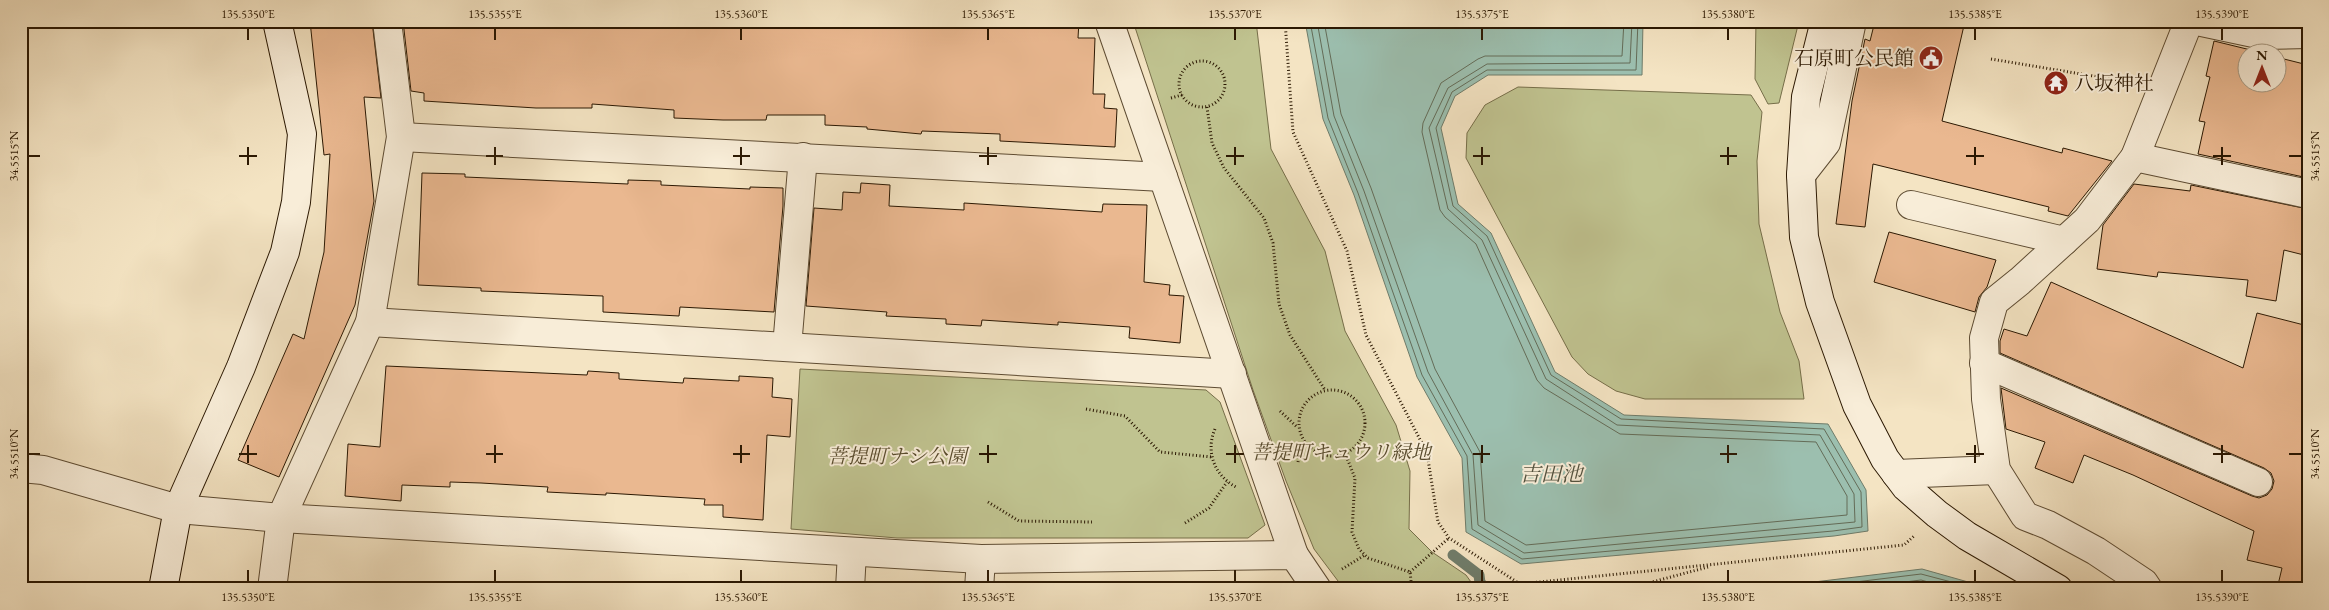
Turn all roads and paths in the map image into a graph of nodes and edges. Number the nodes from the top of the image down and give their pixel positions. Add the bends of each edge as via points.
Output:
1 (277, 21) edge
2 (387, 21) edge
3 (1109, 21) edge
4 (1285, 21) edge
5 (1825, 21) edge
6 (1852, 21) edge
7 (2189, 21) edge
8 (2197, 21) edge
9 (2308, 34) edge
10 (1991, 59) dead end
11 (2160, 95) junction
12 (1207, 107) junction
13 (401, 137) junction
14 (802, 157) junction
15 (2136, 157) junction
16 (1801, 175) junction
17 (1163, 177) junction
18 (2308, 194) edge
19 (1911, 205) dead end
20 (2064, 241) junction
21 (370, 322) junction
22 (787, 347) junction
23 (1984, 363) junction
24 (1232, 374) junction
25 (1325, 390) junction
26 (1086, 409) dead end
27 (1345, 453) junction
28 (1212, 457) dead end
29 (21, 468) edge
30 (1996, 470) junction
31 (1896, 474) junction
32 (1227, 482) dead end
33 (2258, 482) dead end
34 (988, 502) dead end
35 (178, 509) junction
36 (1937, 514) junction
37 (281, 518) junction
38 (1096, 522) dead end
39 (1184, 524) dead end
40 (1449, 538) junction
41 (852, 552) junction
42 (1294, 556) junction
43 (981, 559) junction
44 (1719, 564) junction
45 (1410, 572) junction
46 (163, 589) edge
47 (272, 589) edge
48 (850, 589) edge
49 (979, 589) edge
50 (1318, 589) edge
51 (1412, 589) edge
52 (1626, 589) edge
53 (2058, 589) edge
54 (2148, 589) edge

1 - 35 street via 302,134 294,210 285,252 241,367
2 - 13 street
3 - 17 street
4 - 40 path via 1292,132 1347,251 1366,335 1427,454 1438,522
5 - 16 street via 1806,97
6 - 16 street via 1826,143
7 - 11 street
8 - 9 street via 2263,35
10 - 11 path via 2122,80
11 - 15 street
12 - 12 path via 1224,94 1225,78 1216,66 1201,62 1186,68 1180,88 1186,101 1199,108
12 - 25 path via 1212,143 1224,168 1264,218 1273,244 1279,304 1290,335
13 - 14 street
13 - 21 street
14 - 17 street
14 - 22 street
15 - 18 street
15 - 20 street via 2087,220
16 - 31 street via 1804,237 1820,302 1857,405
17 - 24 street
19 - 20 street
20 - 23 street via 1994,302 1984,338
21 - 22 street
21 - 37 street
22 - 24 street
23 - 30 street
23 - 33 street
24 - 42 street
25 - 27 path via 1342,391 1351,396 1364,413 1364,434
25 - 27 path via 1304,404 1298,427 1303,442 1319,454
26 - 28 path via 1125,416 1160,452
27 - 45 path via 1355,478 1352,532 1359,550 1368,558
29 - 35 street via 44,470
30 - 31 street
30 - 54 street via 2025,516 2096,551
31 - 36 street via 1906,488
32 - 39 path via 1209,508
34 - 38 path via 1019,521
35 - 37 street
35 - 46 street
36 - 44 path via 1904,545
36 - 53 street via 1967,536
37 - 41 street
37 - 47 street
40 - 44 path via 1520,584
40 - 45 path
41 - 43 street
41 - 48 street
42 - 43 street
42 - 50 street
43 - 49 street
44 - 52 path
45 - 51 path

